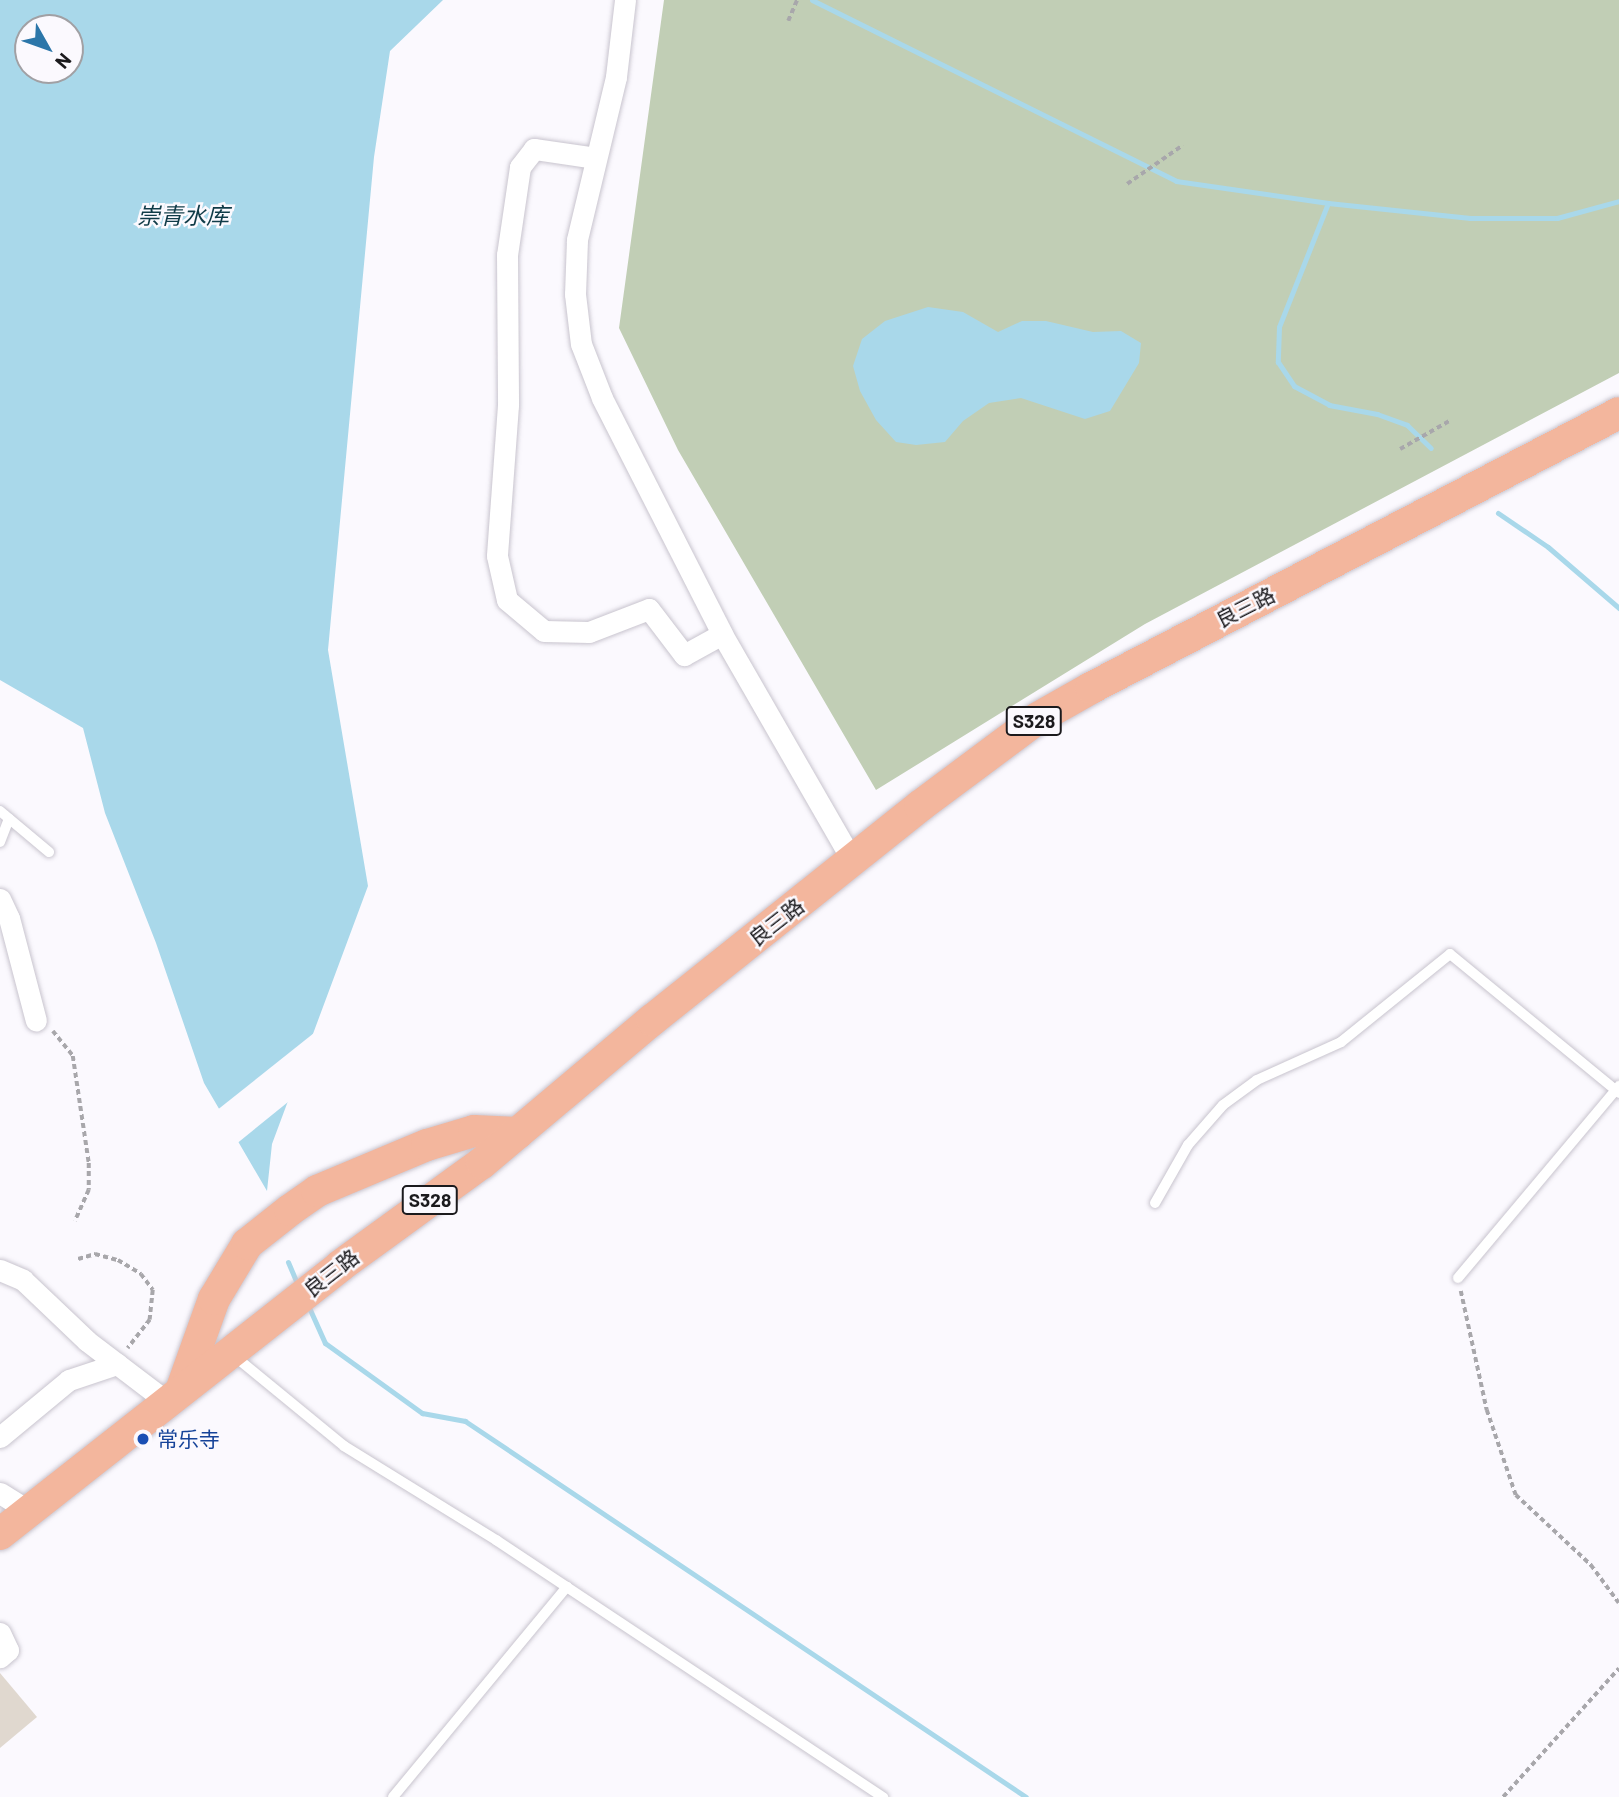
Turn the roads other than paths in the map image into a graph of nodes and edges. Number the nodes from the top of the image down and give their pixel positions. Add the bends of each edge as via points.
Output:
1 (625, 0) edge
2 (596, 158) junction
3 (1619, 413) edge
4 (722, 634) junction
5 (5, 815) edge
6 (0, 842) edge
7 (50, 852) dead end
8 (852, 862) junction
9 (0, 899) edge
10 (36, 1021) road end
11 (1618, 1090) edge
12 (518, 1133) junction
13 (1155, 1203) dead end
14 (0, 1270) edge
15 (1458, 1278) road end
16 (230, 1353) junction
17 (117, 1364) junction
18 (174, 1396) junction
19 (0, 1437) edge
20 (0, 1493) edge
21 (29, 1511) junction
22 (0, 1534) edge
23 (567, 1587) junction
24 (0, 1633) edge
25 (0, 1657) edge
26 (393, 1797) edge
27 (883, 1797) edge

1 - 2 street via 616,77
2 - 4 street via 577,240 575,294 581,344 602,398
2 - 4 street via 534,149 520,167 506,255 509,405 497,556 507,600 544,631 589,632 649,609 684,655
3 - 8 main road, 良三路 / S328 via 1038,718
4 - 8 street
5 - 6 lane
5 - 7 lane
8 - 12 main road, 良三路 / S328
9 - 10 street
11 - 13 lane via 1450,954 1341,1042 1257,1080 1223,1105 1188,1145
11 - 15 lane
12 - 16 main road, 良三路 / S328
12 - 18 main road via 474,1131 427,1145 317,1191 290,1210 247,1244 214,1299
14 - 17 street via 23,1280
16 - 18 main road, 良三路 / S328
16 - 23 lane via 344,1446
17 - 18 street
17 - 19 street via 69,1380
18 - 21 main road, 良三路 / S328
20 - 21 street
21 - 22 main road, 良三路 / S328
23 - 26 lane
23 - 27 lane
24 - 25 street via 8,1650

